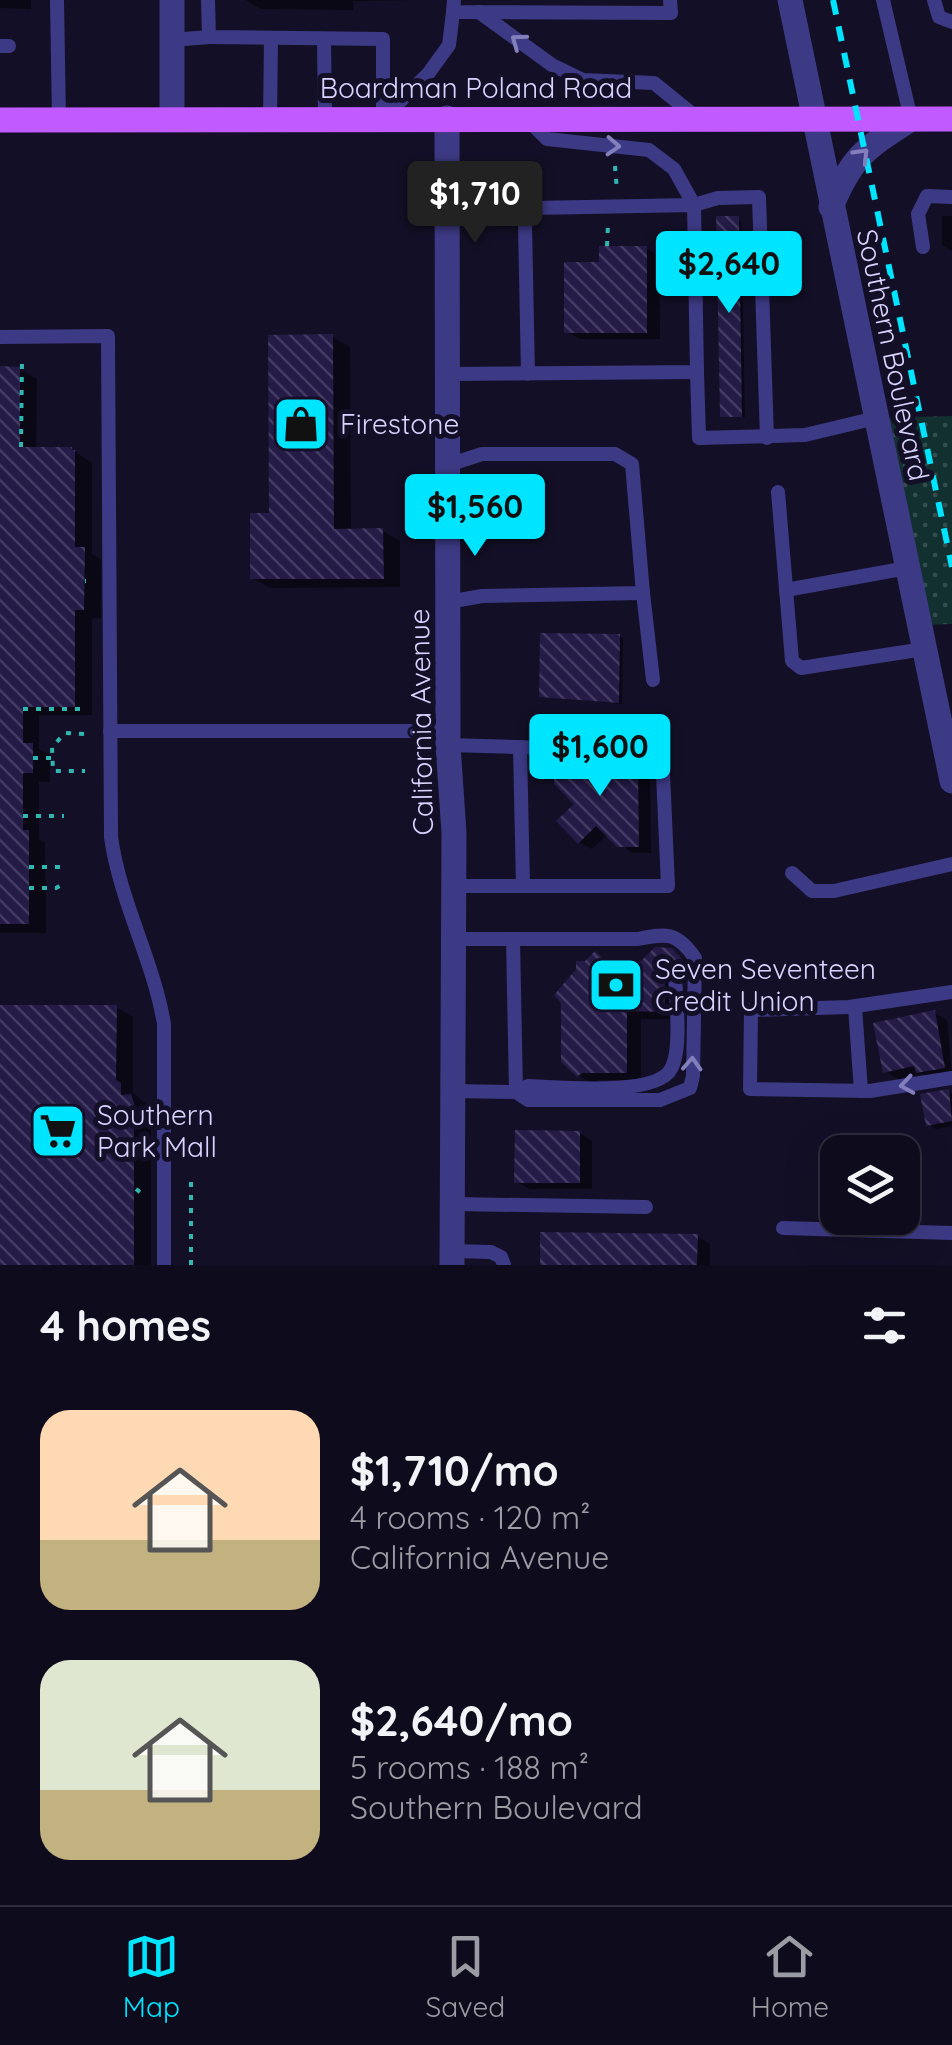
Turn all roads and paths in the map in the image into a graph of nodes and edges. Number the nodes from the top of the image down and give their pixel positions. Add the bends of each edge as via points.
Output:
1 (57, 0) edge
2 (172, 0) edge
3 (208, 0) edge
4 (670, 0) edge
5 (790, 0) edge
6 (883, 0) edge
7 (934, 0) edge
8 (454, 6) edge
9 (480, 12) junction
10 (952, 22) edge
11 (209, 37) junction
12 (271, 38) junction
13 (324, 39) junction
14 (172, 40) junction
15 (325, 118) junction
16 (382, 118) junction
17 (447, 118) junction
18 (525, 118) junction
19 (697, 118) junction
20 (814, 118) junction
21 (172, 119) junction
22 (270, 119) junction
23 (911, 119) junction
24 (0, 120) edge
25 (59, 120) junction
26 (952, 120) edge
27 (952, 197) edge
28 (694, 205) junction
29 (832, 207) junction
30 (922, 247) dead end
31 (0, 336) edge
32 (22, 361) dead end
33 (697, 372) junction
34 (448, 374) junction
35 (528, 374) junction
36 (876, 418) junction
37 (767, 438) junction
38 (21, 448) dead end
39 (448, 465) junction
40 (778, 492) dead end
41 (907, 568) junction
42 (786, 590) junction
43 (643, 593) junction
44 (448, 602) junction
45 (924, 649) junction
46 (653, 680) dead end
47 (22, 710) dead end
48 (85, 710) dead end
49 (110, 731) junction
50 (84, 734) dead end
51 (448, 738) junction
52 (520, 747) junction
53 (34, 758) dead end
54 (52, 758) junction
55 (85, 771) dead end
56 (952, 780) edge
57 (23, 816) dead end
58 (64, 816) dead end
59 (952, 864) edge
60 (29, 867) dead end
61 (63, 867) dead end
62 (792, 873) dead end
63 (60, 885) dead end
64 (454, 886) junction
65 (523, 886) junction
66 (29, 888) dead end
67 (454, 939) junction
68 (514, 939) junction
69 (638, 939) junction
70 (650, 952) dead end
71 (675, 976) dead end
72 (952, 992) edge
73 (854, 1006) junction
74 (952, 1078) edge
75 (453, 1090) junction
76 (861, 1090) junction
77 (516, 1092) junction
78 (191, 1175) dead end
79 (136, 1189) dead end
80 (146, 1197) dead end
81 (452, 1204) junction
82 (646, 1207) dead end
83 (783, 1228) dead end
84 (952, 1233) edge
85 (452, 1258) edge
86 (164, 1265) edge
87 (190, 1265) edge
88 (504, 1265) edge

1 - 25 lane
2 - 14 street
3 - 11 lane
4 - 9 lane via 671,13
5 - 20 street, Southern Boulevard
6 - 23 lane
7 - 10 lane via 939,17
8 - 9 lane
8 - 16 lane via 450,45
19 -> 9 lane via 654,83 583,80
11 - 12 lane
11 - 14 lane
12 - 13 lane
12 - 22 lane
13 - 15 lane
13 - 16 lane via 382,39
14 - 21 street
15 - 16 main road, Boardman Poland Road
15 - 22 main road, Boardman Poland Road
16 - 17 main road, Boardman Poland Road
17 - 18 main road, Boardman Poland Road
17 - 34 street, California Avenue
18 - 19 main road, Boardman Poland Road
18 -> 28 lane via 547,139 649,150 674,169
19 - 20 main road, Boardman Poland Road
20 - 23 main road, Boardman Poland Road
20 - 29 street, Southern Boulevard
21 - 22 main road, Boardman Poland Road
21 - 25 main road, Boardman Poland Road
23 - 26 main road, Boardman Poland Road
29 -> 23 street via 860,154
24 - 25 main road, Boardman Poland Road
27 - 30 lane via 927,196 918,214
28 - 33 lane
28 - 35 lane via 532,208 525,224
28 - 37 lane via 759,198
29 - 36 street, Southern Boulevard
31 - 49 lane via 108,336
32 - 38 path
33 - 35 lane
33 - 37 lane via 699,438
34 - 35 lane
34 - 39 street, California Avenue
36 - 37 lane
36 - 41 street, Southern Boulevard
39 - 43 lane via 482,454 615,454 632,464
39 - 44 street, California Avenue
40 - 42 lane
41 - 42 lane
41 - 45 street, Southern Boulevard
42 - 45 lane via 792,661 801,668
43 - 44 lane
43 - 46 lane
44 - 51 street, California Avenue
45 - 56 street, Southern Boulevard
47 - 48 path
49 - 51 lane
49 - 86 lane via 116,868 164,1024
50 - 54 path via 66,733 52,747
51 - 52 lane
51 - 64 street, California Avenue
52 - 65 lane
52 - 65 lane via 662,751 668,886
53 - 54 path
54 - 55 path via 52,771
57 - 58 path
59 - 62 lane via 834,891 812,891
60 - 61 path
63 - 66 path
64 - 65 lane
64 - 67 street, California Avenue
67 - 68 lane
67 - 75 street, California Avenue
68 - 69 lane
68 - 77 lane
69 - 70 lane
77 -> 69 lane via 528,1100 660,1100 690,1088 695,958 665,934
71 - 77 lane via 676,1055 670,1073 653,1084 528,1086
72 - 73 lane
73 - 76 lane
73 - 76 lane via 751,1010 750,1089
74 -> 76 lane
75 - 77 lane
75 - 81 street, California Avenue
78 - 87 path
79 - 80 path
81 - 82 lane
81 - 85 street, California Avenue
83 - 84 lane
85 - 88 lane via 491,1252

